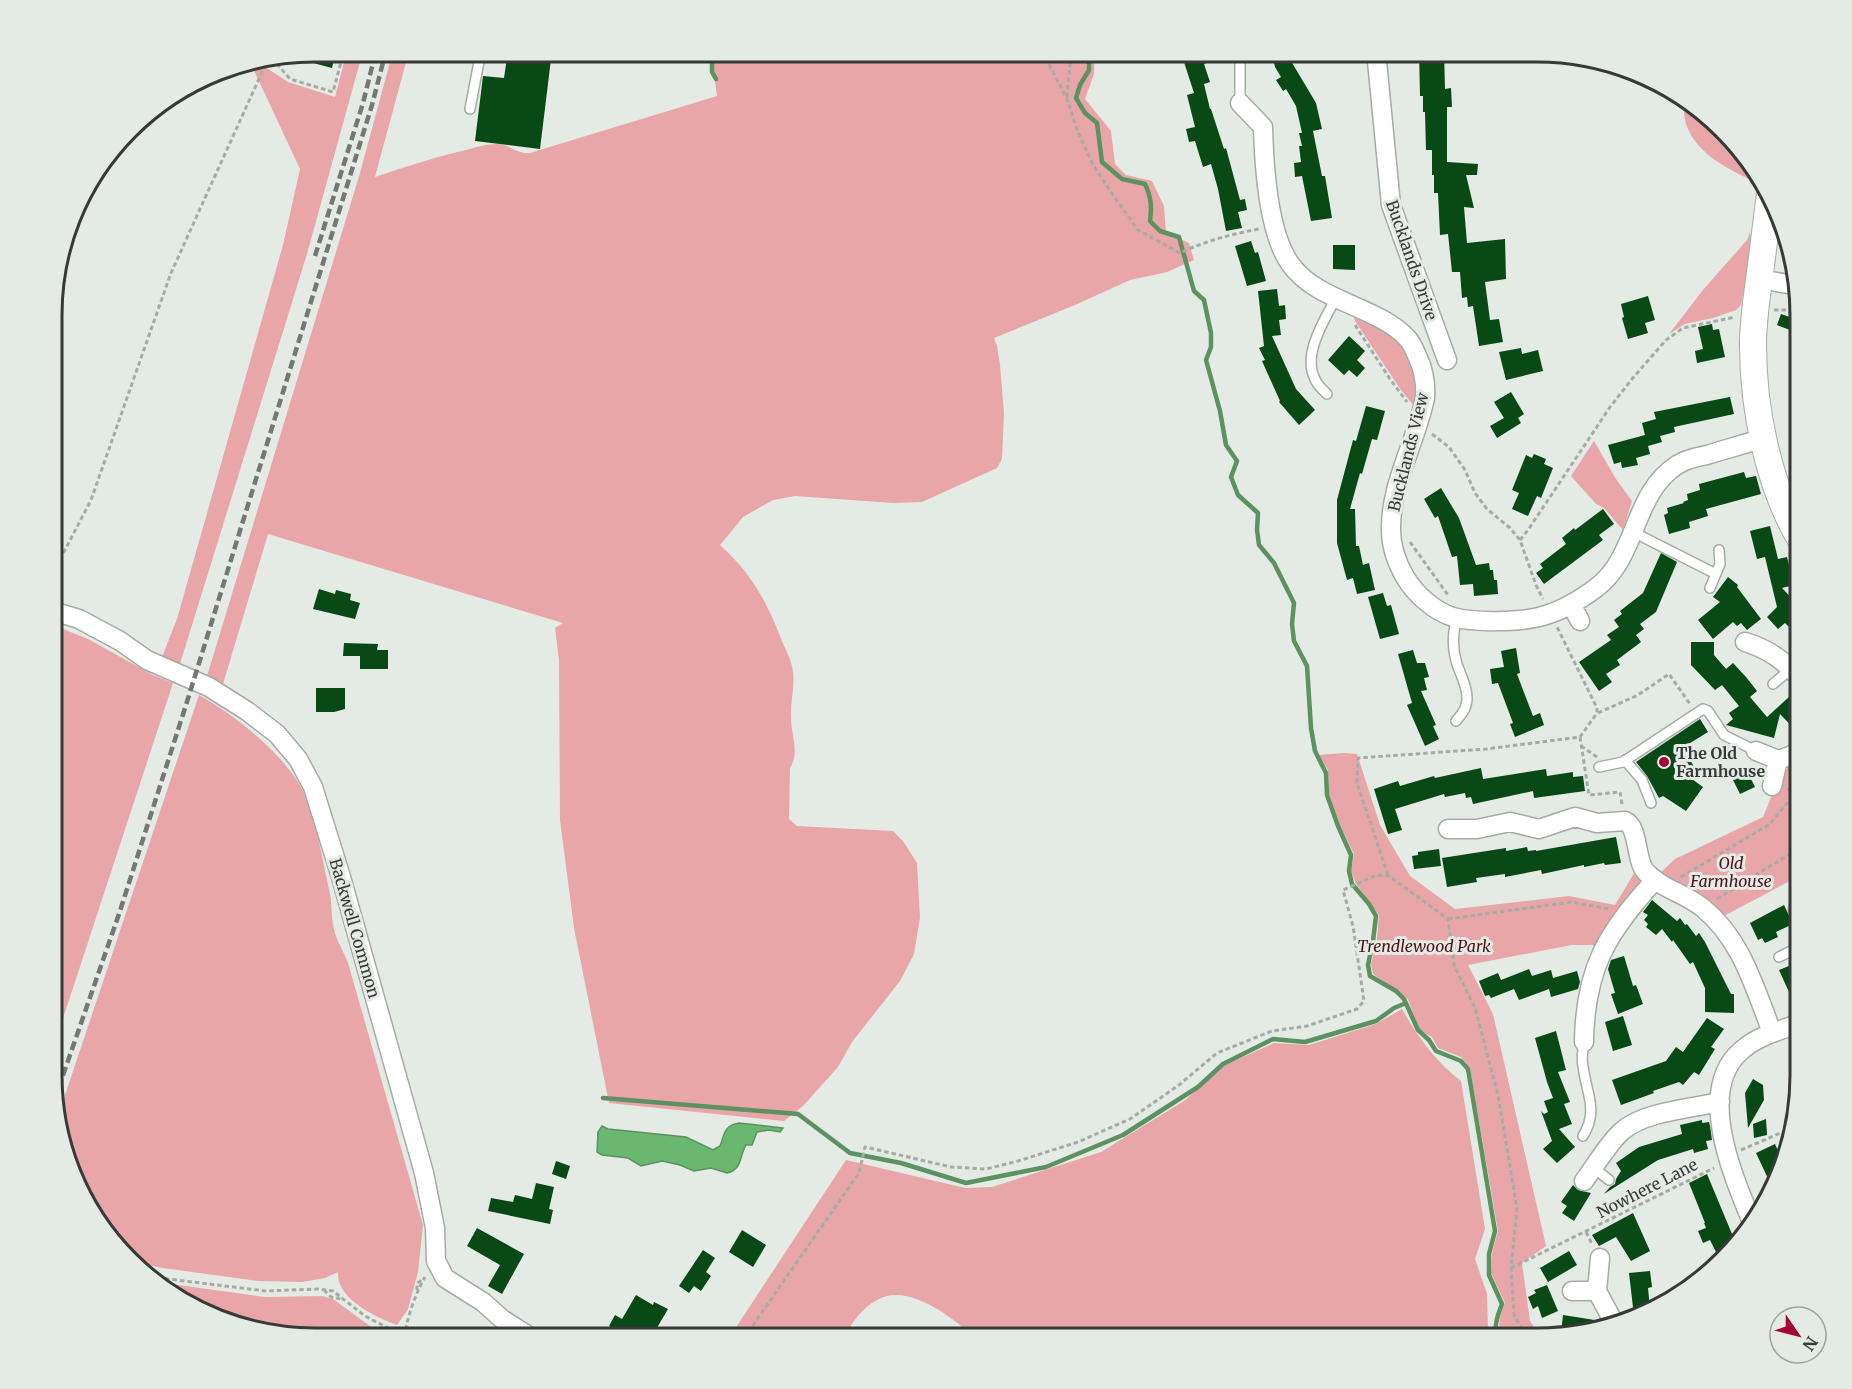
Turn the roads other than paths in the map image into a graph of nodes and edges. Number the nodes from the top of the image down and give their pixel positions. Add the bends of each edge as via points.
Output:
1 (479, 61) edge
2 (1240, 61) edge
3 (1377, 61) edge
4 (1240, 103) joint
5 (470, 109) dead end
6 (1768, 211) edge
7 (1759, 279) junction
8 (1788, 284) edge
9 (1340, 300) junction
10 (1447, 360) dead end
11 (1327, 394) dead end
12 (1764, 438) junction
13 (1790, 517) edge
14 (1633, 532) junction
15 (1719, 550) dead end
16 (1716, 574) junction
17 (1710, 588) dead end
18 (1571, 604) junction
19 (62, 614) edge
20 (1461, 618) junction
21 (1580, 621) dead end
22 (1745, 642) dead end
23 (1790, 668) edge
24 (1790, 677) edge
25 (1773, 684) dead end
26 (1456, 721) dead end
27 (1756, 751) joint
28 (1790, 756) edge
29 (1625, 760) junction
30 (1778, 760) junction
31 (1599, 767) dead end
32 (1772, 786) dead end
33 (1651, 803) dead end
34 (1448, 829) dead end
35 (1661, 883) junction
36 (1790, 951) edge
37 (1779, 957) dead end
38 (1790, 1026) edge
39 (1772, 1032) junction
40 (1584, 1042) joint
41 (1720, 1102) junction
42 (1583, 1136) dead end
43 (1589, 1174) joint
44 (1609, 1180) dead end
45 (1749, 1214) edge
46 (1600, 1258) dead end
47 (1572, 1291) dead end
48 (1597, 1291) junction
49 (1610, 1317) edge
50 (516, 1328) edge

1 - 5 lane
2 - 4 lane
3 - 10 street, Bucklands Drive via 1391,205
4 - 9 street, Bucklands View via 1263,127 1264,158 1281,248 1294,269 1310,284
6 - 7 street
7 - 8 street
7 - 12 street via 1753,344 1756,398
9 - 11 lane via 1314,343 1311,368
9 - 20 street, Bucklands View via 1404,335 1423,368 1425,398 1391,516 1393,549 1415,591 1447,614
12 - 13 street
12 - 14 street, Bucklands View via 1675,465 1647,498
14 - 16 lane
14 - 18 street, Bucklands View via 1609,576
15 - 16 lane
16 - 17 lane
18 - 20 street, Bucklands View via 1533,618
18 - 21 street
19 - 50 street, Backwell Common via 120,641 147,660 209,687 277,734 298,759 313,787 341,877 424,1173 435,1228 436,1261 445,1278
20 - 26 lane via 1453,631 1452,643 1467,700
22 - 23 street via 1775,654
24 - 25 lane
27 - 29 lane via 1724,735 1703,709
27 - 30 street
28 - 30 street
29 - 31 lane
29 - 33 lane via 1642,780
30 - 32 street
34 - 35 street via 1477,829 1506,822 1539,828 1575,817 1629,825 1641,864
35 - 39 street via 1703,908 1737,946
35 - 40 street via 1619,923 1602,951 1576,1020
36 - 37 lane
38 - 39 street
39 - 41 street via 1736,1057 1725,1077
40 - 42 lane via 1582,1062 1591,1114
41 - 43 street via 1640,1120 1619,1134
41 - 45 street via 1729,1158
43 - 44 lane
46 - 48 street
47 - 48 street
48 - 49 street

